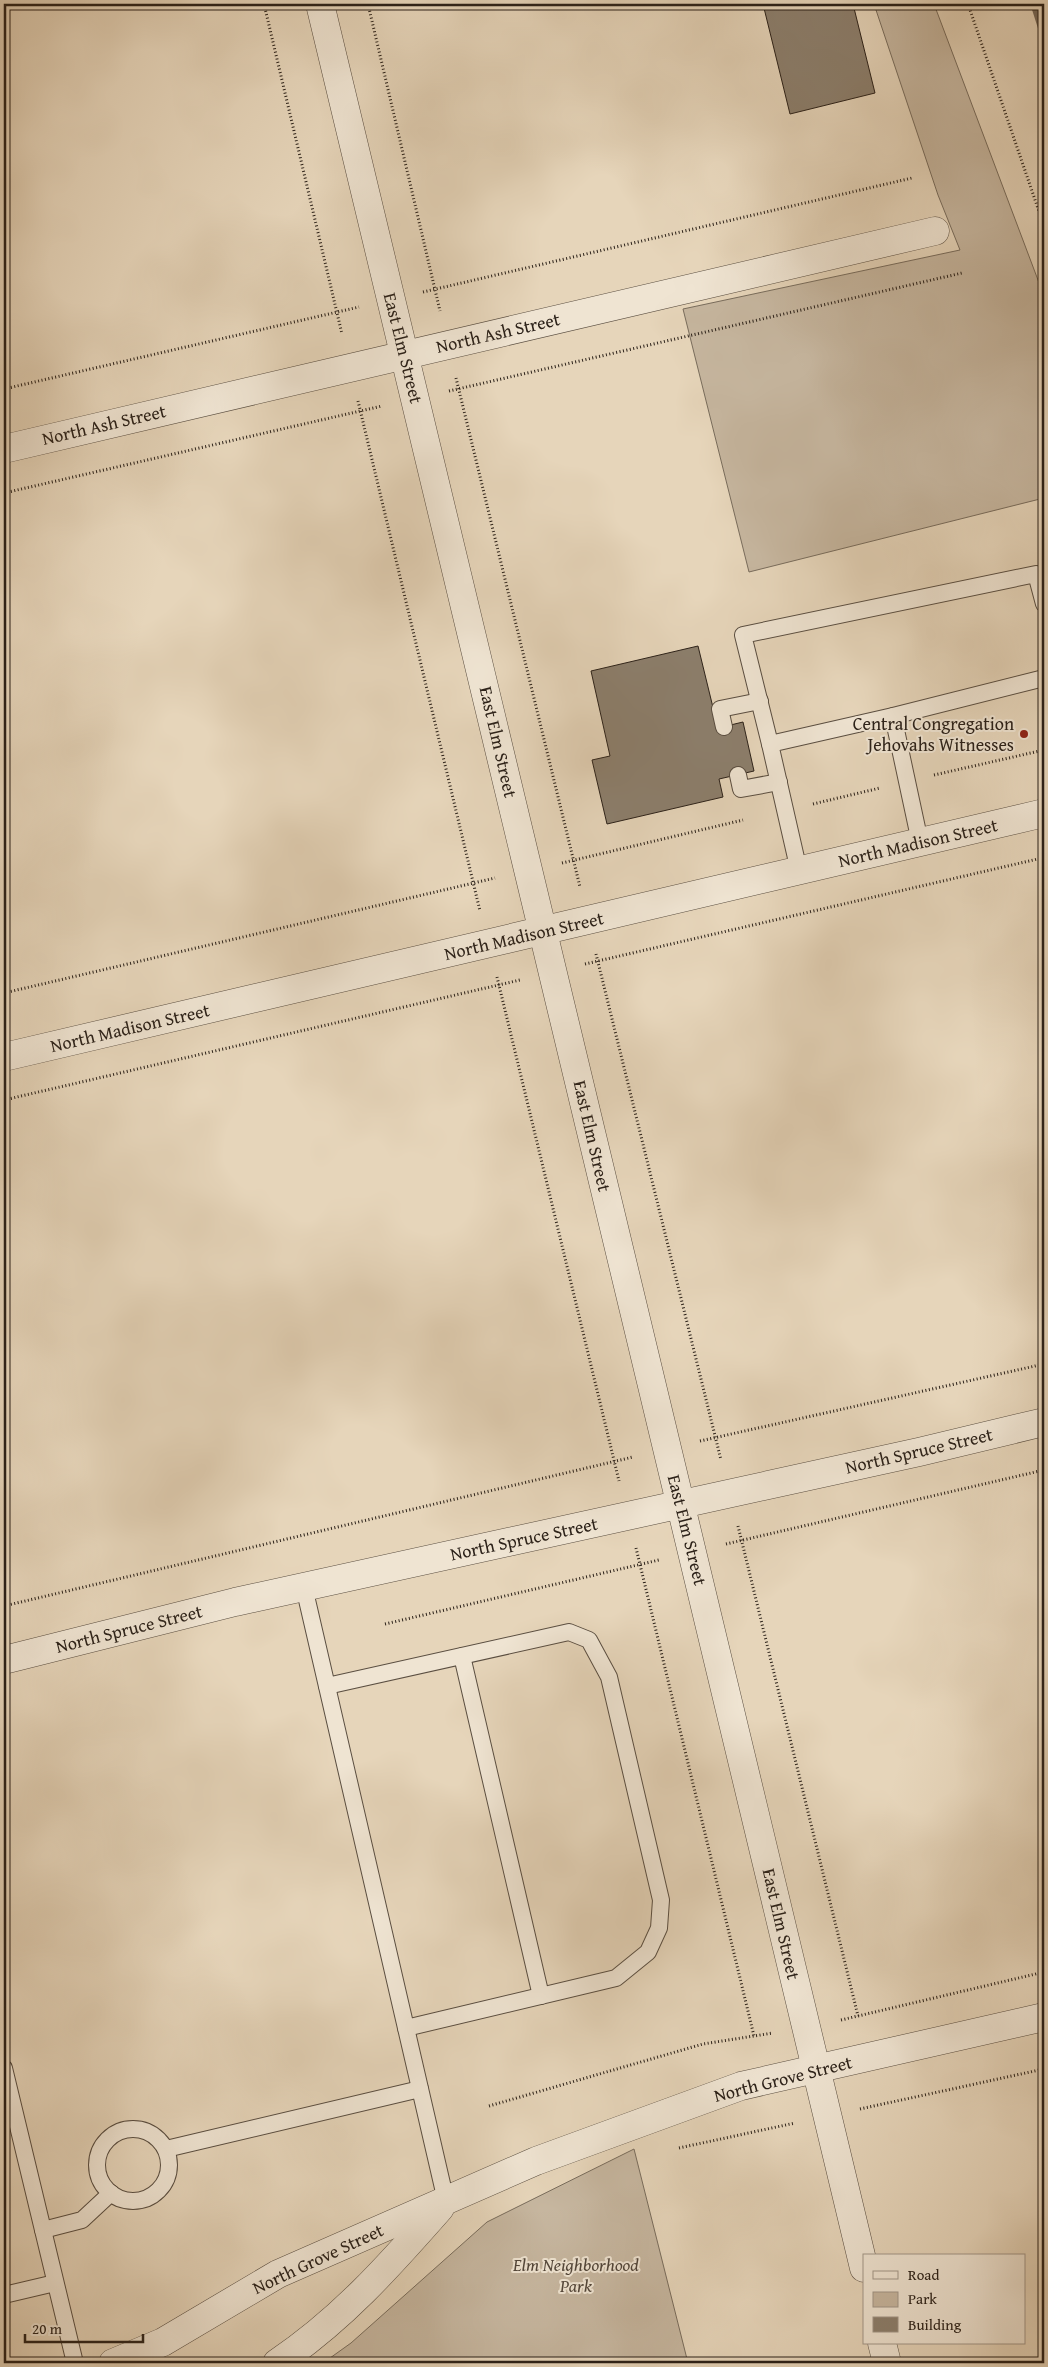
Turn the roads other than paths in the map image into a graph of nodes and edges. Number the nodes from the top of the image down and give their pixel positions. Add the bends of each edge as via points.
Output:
1 (320, 4) edge
2 (935, 232) dead end
3 (404, 355) junction
4 (4, 448) edge
5 (1044, 604) edge
6 (1044, 678) edge
7 (760, 701) junction
8 (893, 716) junction
9 (724, 727) dead end
10 (770, 744) junction
11 (738, 775) dead end
12 (779, 782) junction
13 (1044, 813) edge
14 (920, 842) junction
15 (799, 871) junction
16 (543, 932) junction
17 (4, 1057) edge
18 (1044, 1422) edge
19 (681, 1505) junction
20 (304, 1587) junction
21 (462, 1656) junction
22 (4, 1660) edge
23 (327, 1686) junction
24 (542, 1996) junction
25 (1044, 2017) edge
26 (406, 2028) junction
27 (4, 2068) edge
28 (816, 2070) junction
29 (420, 2089) junction
30 (166, 2150) junction
31 (111, 2194) junction
32 (446, 2201) junction
33 (43, 2230) junction
34 (863, 2264) edge
35 (55, 2284) junction
36 (4, 2295) edge
37 (882, 2344) edge
38 (75, 2363) edge
39 (113, 2363) edge
40 (277, 2363) edge
41 (887, 2363) edge

1 - 3 street, East Elm Street
2 - 3 street, North Ash Street
3 - 4 street, North Ash Street
3 - 16 street, East Elm Street
5 - 7 lane via 1036,574 743,636
6 - 8 lane
7 - 9 lane via 720,710
7 - 10 lane
8 - 10 lane
8 - 14 lane
10 - 12 lane
11 - 12 lane via 741,789
12 - 15 lane
13 - 14 street, North Madison Street
14 - 15 street, North Madison Street
15 - 16 street, North Madison Street
16 - 17 street, North Madison Street
16 - 19 street, East Elm Street
18 - 19 street, North Spruce Street
19 - 20 street, North Spruce Street
19 - 28 street, East Elm Street
20 - 22 street, North Spruce Street
20 - 23 lane
21 - 23 lane
21 - 24 lane
21 - 24 lane via 569,1632 589,1640 608,1677 659,1890 659,1928 648,1952 616,1978
23 - 26 lane
24 - 26 lane
25 - 28 street, North Grove Street
26 - 29 lane
27 - 33 lane
28 - 32 street, North Grove Street via 741,2086 536,2161
28 - 34 street, East Elm Street
29 - 30 lane
29 - 32 lane
30 - 31 lane via 169,2173 156,2193 134,2202
30 - 31 lane via 159,2140 138,2129 115,2134 106,2141 97,2163 103,2185
31 - 33 lane via 82,2220
32 - 39 street, North Grove Street via 278,2274 163,2342
32 - 40 street, North Grove Street via 370,2287 308,2343
33 - 35 lane
35 - 36 lane
35 - 38 lane
37 - 41 street

